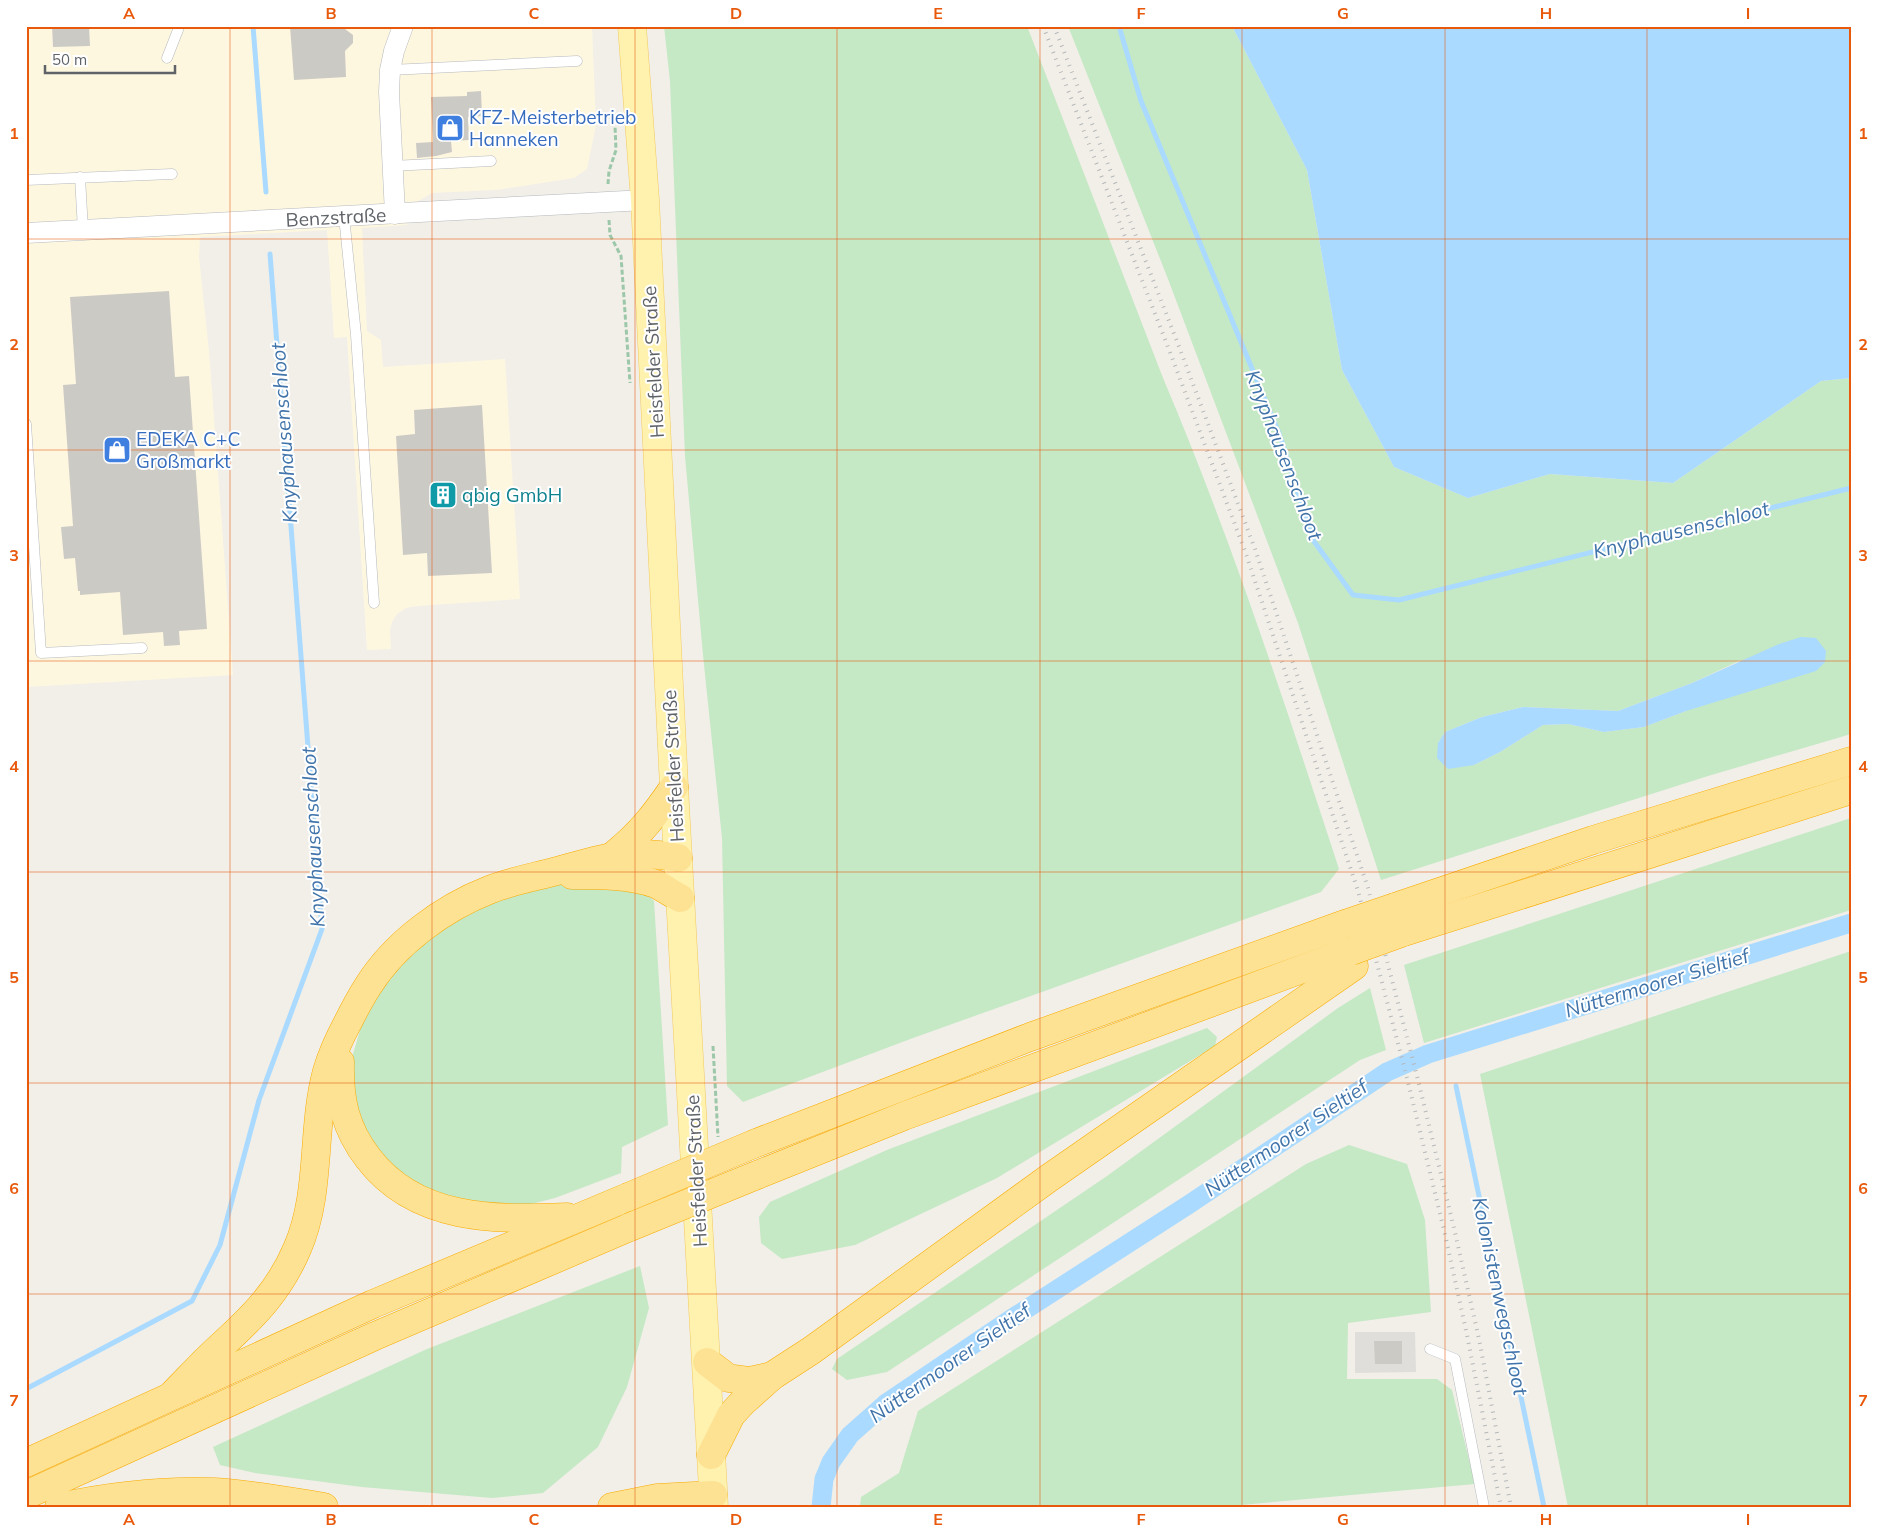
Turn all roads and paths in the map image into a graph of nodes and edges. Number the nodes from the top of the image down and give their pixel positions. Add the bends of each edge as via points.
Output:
1 (178, 26) edge
2 (403, 26) edge
3 (632, 26) edge
4 (167, 58) dead end
5 (577, 61) dead end
6 (390, 70) junction
7 (492, 161) dead end
8 (392, 166) junction
9 (172, 174) dead end
10 (80, 177) junction
11 (26, 180) edge
12 (645, 200) junction
13 (395, 214) junction
14 (344, 216) junction
15 (83, 230) junction
16 (26, 233) edge
17 (26, 424) edge
18 (374, 603) dead end
19 (142, 648) dead end
20 (1851, 760) edge
21 (674, 787) junction
22 (1851, 790) edge
23 (614, 855) junction
24 (678, 858) junction
25 (543, 875) junction
26 (680, 898) junction
27 (1398, 920) junction
28 (1360, 953) junction
29 (340, 1036) junction
30 (583, 1216) junction
31 (1430, 1349) dead end
32 (707, 1362) junction
33 (772, 1376) junction
34 (172, 1396) junction
35 (711, 1455) junction
36 (26, 1464) edge
37 (26, 1495) edge
38 (714, 1501) edge
39 (59, 1507) edge
40 (324, 1507) edge
41 (612, 1507) edge
42 (1484, 1507) edge

1 - 4 lane
2 - 6 street
3 - 12 main road, Heisfelder Straße
5 - 6 lane
6 - 8 street
7 - 8 lane
8 - 13 street
9 - 10 lane
10 - 11 lane
10 - 15 lane
12 - 13 street, Benzstraße
12 - 21 main road, Heisfelder Straße
13 - 14 street, Benzstraße
14 - 15 street, Benzstraße
14 - 18 lane via 356,336
15 - 16 street, Benzstraße
17 - 19 lane via 41,653
20 - 27 highway via 1593,840
21 - 23 highway via 654,818
21 - 24 main road, Heisfelder Straße
22 - 27 highway
23 - 24 highway via 638,852
23 - 25 highway
24 - 26 main road, Heisfelder Straße
25 - 26 highway via 636,879 657,885
25 - 29 highway via 474,896 408,940 369,984
26 - 32 main road, Heisfelder Straße
27 - 28 highway, bridge
27 - 30 highway, bridge via 1345,924 1030,1037 756,1143
28 - 33 highway
28 - 37 highway, bridge via 904,1116 757,1175 375,1336
29 - 30 highway via 340,1096 350,1129 373,1165 399,1188 420,1201 459,1213 528,1218
29 - 34 highway via 327,1070 312,1193 297,1250 280,1281 254,1316
30 - 34 highway via 373,1304
31 - 42 lane via 1455,1359
32 - 33 highway via 728,1378 750,1381
32 - 35 main road, Heisfelder Straße
33 - 35 highway via 731,1415
34 - 36 highway
35 - 38 main road, Heisfelder Straße
38 - 41 highway via 657,1498
39 - 40 highway via 109,1497 168,1492 215,1492

